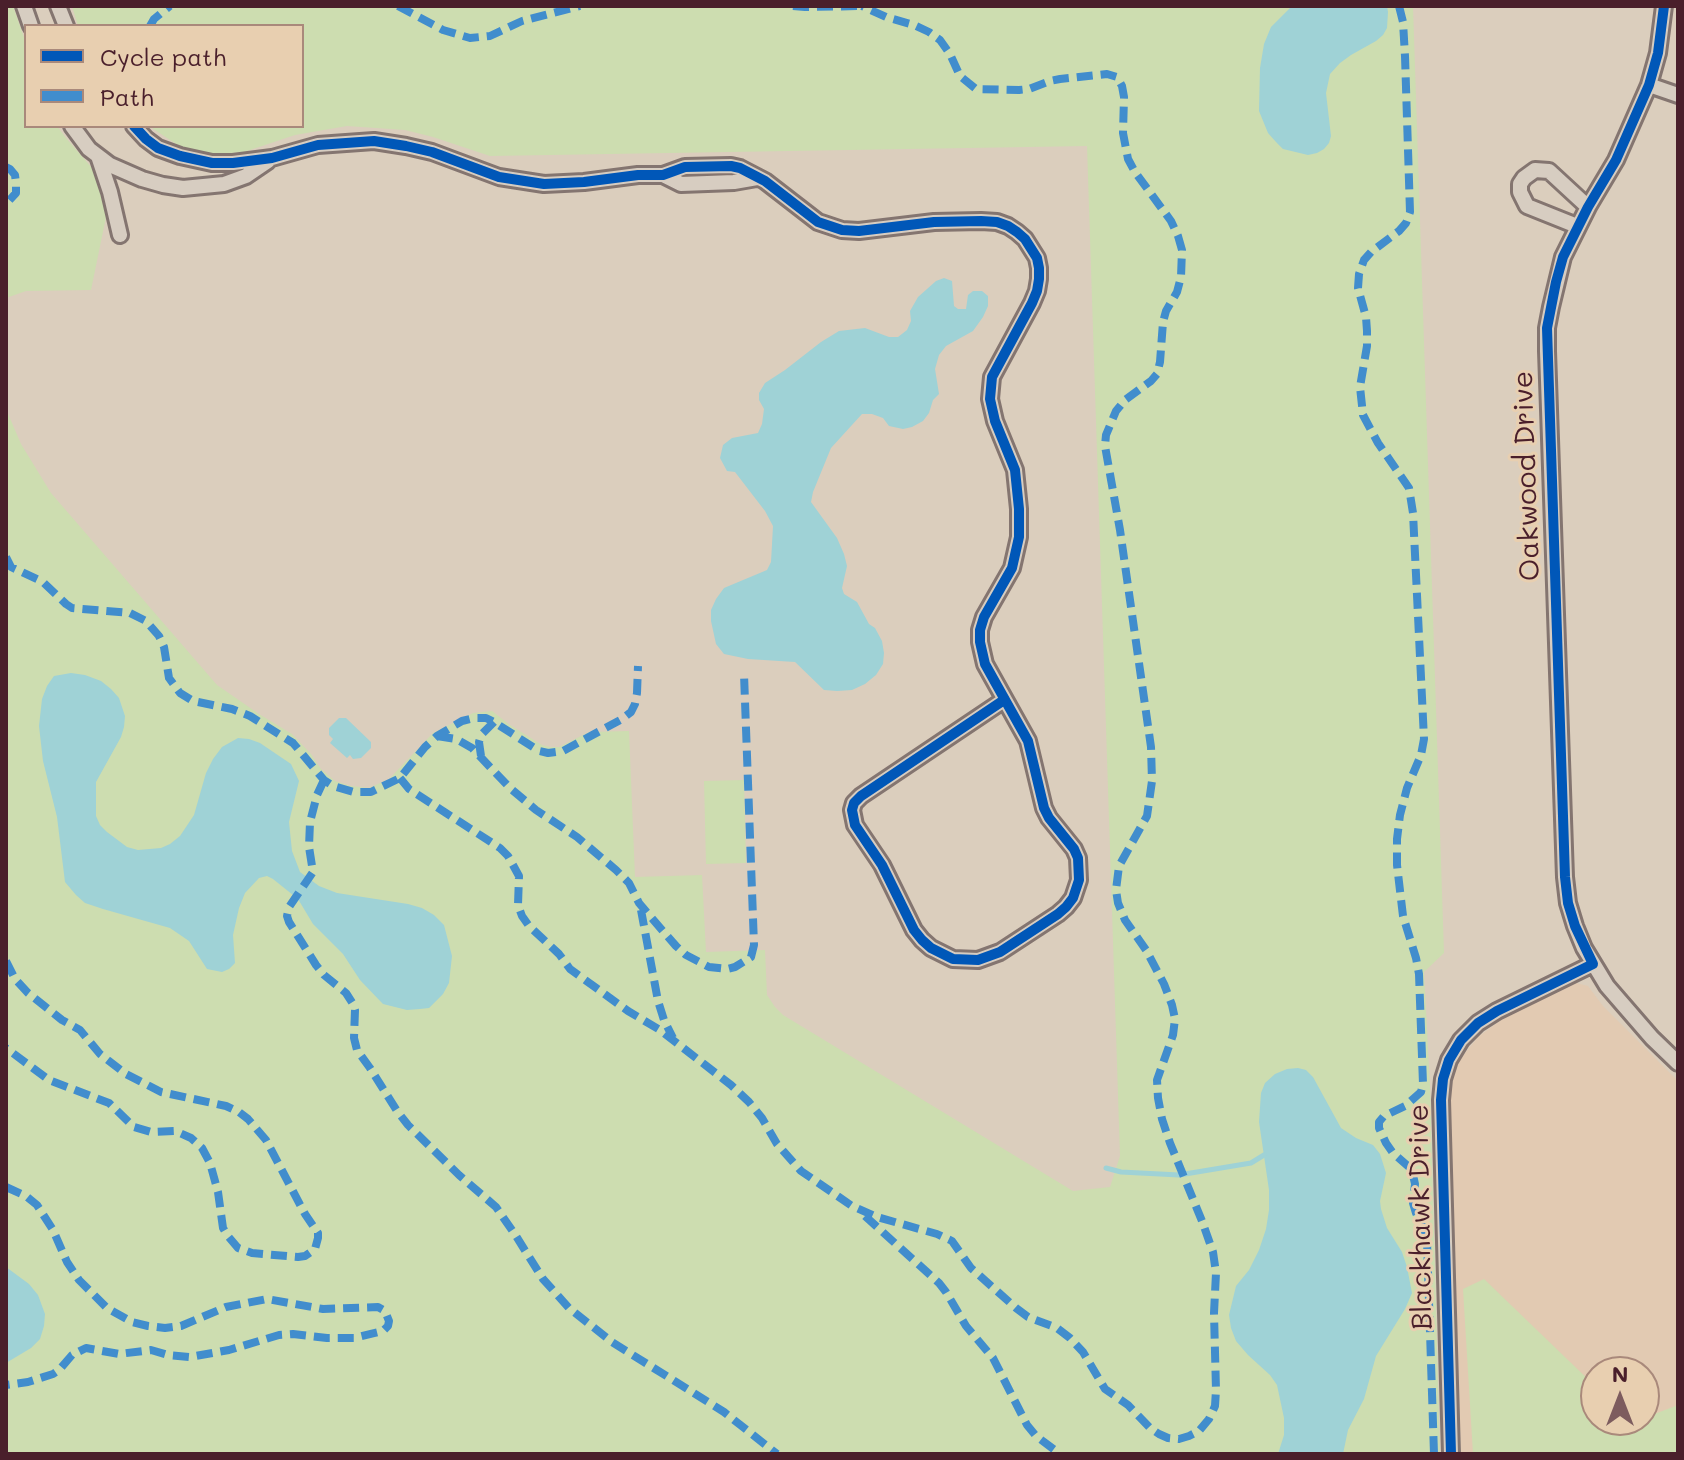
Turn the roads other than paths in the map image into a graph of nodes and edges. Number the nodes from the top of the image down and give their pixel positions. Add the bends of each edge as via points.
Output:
1 (1664, 6) edge
2 (1649, 85) junction
3 (1678, 95) edge
4 (74, 128) edge
5 (136, 128) edge
6 (97, 156) junction
7 (272, 158) junction
8 (1588, 207) junction
9 (1577, 226) junction
10 (120, 235) dead end
11 (1004, 700) junction
12 (1593, 964) junction
13 (1678, 1063) edge
14 (1451, 1454) edge

1 - 2 street, Oakwood Drive
2 - 3 street
2 - 8 street, Oakwood Drive via 1616,160
4 - 6 street
5 - 7 street via 158,148 196,160
6 - 7 street via 142,179 183,188 224,184
6 - 10 street
7 - 11 street via 318,145 374,141 544,184 638,175 663,175 681,184 757,178 818,222 842,230 997,222 1017,232 1032,248 1039,268 1037,291 996,366 990,388 995,421 1015,470 1016,553 980,630 981,654
8 - 9 street, Oakwood Drive
8 - 9 street via 1549,171 1535,170 1520,184 1527,206
9 - 12 street, Oakwood Drive via 1556,282 1547,351 1565,877 1575,926
11 - 11 street via 861,796 852,810 855,825 914,930 931,948 953,959 978,960 1000,952 1066,907 1079,880 1078,858 1044,808 1028,741
12 - 13 street, Oakwood Drive via 1625,1009
12 - 14 street, Blackhawk Drive via 1478,1023 1461,1040 1443,1079

